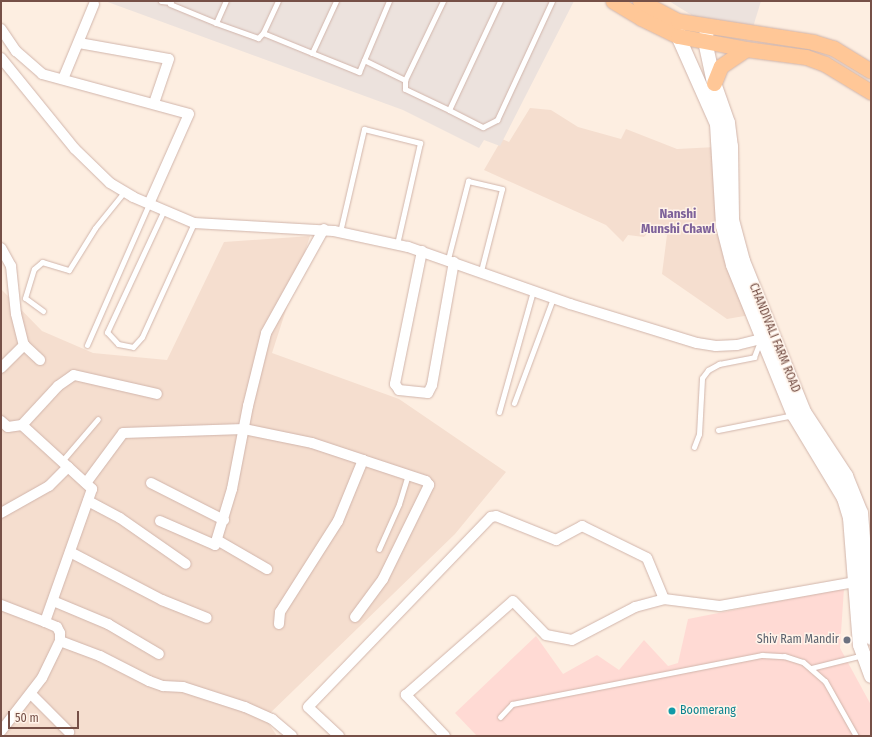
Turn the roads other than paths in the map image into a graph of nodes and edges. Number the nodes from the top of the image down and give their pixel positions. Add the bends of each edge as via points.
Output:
1 (161, 1) edge
2 (226, 1) edge
3 (278, 1) edge
4 (336, 1) edge
5 (389, 1) edge
6 (443, 1) edge
7 (500, 1) edge
8 (552, 1) edge
9 (613, 1) edge
10 (640, 1) edge
11 (171, 2) edge
12 (94, 4) dead end
13 (216, 23) junction
14 (678, 28) junction
15 (1, 29) edge
16 (263, 34) junction
17 (707, 34) junction
18 (78, 43) junction
19 (746, 49) junction
20 (312, 53) junction
21 (1, 58) edge
22 (364, 60) junction
23 (871, 71) edge
24 (63, 79) junction
25 (405, 80) junction
26 (714, 83) junction
27 (871, 92) edge
28 (154, 103) junction
29 (449, 110) junction
30 (124, 192) junction
31 (727, 200) junction
32 (149, 204) junction
33 (164, 210) junction
34 (194, 223) junction
35 (324, 229) junction
36 (340, 232) junction
37 (397, 244) junction
38 (1, 248) edge
39 (422, 251) junction
40 (451, 260) junction
41 (481, 271) junction
42 (533, 291) junction
43 (553, 298) junction
44 (43, 311) dead end
45 (767, 337) junction
46 (24, 345) junction
47 (87, 345) dead end
48 (40, 360) dead end
49 (1, 368) edge
50 (157, 394) dead end
51 (514, 403) dead end
52 (499, 412) dead end
53 (799, 414) junction
54 (98, 419) dead end
55 (1, 421) edge
56 (22, 425) junction
57 (244, 430) junction
58 (718, 430) dead end
59 (694, 447) dead end
60 (363, 460) junction
61 (65, 464) junction
62 (408, 475) junction
63 (151, 483) dead end
64 (86, 484) junction
65 (88, 502) junction
66 (1, 513) edge
67 (224, 520) junction
68 (160, 521) dead end
69 (217, 540) junction
70 (379, 549) dead end
71 (70, 552) junction
72 (186, 564) dead end
73 (267, 569) dead end
74 (860, 581) junction
75 (664, 599) junction
76 (53, 601) junction
77 (1, 606) edge
78 (869, 609) edge
79 (355, 617) dead end
80 (207, 618) dead end
81 (45, 622) junction
82 (279, 624) dead end
83 (871, 638) edge
84 (60, 641) junction
85 (159, 654) dead end
86 (867, 654) edge
87 (811, 668) junction
88 (871, 676) edge
89 (31, 694) junction
90 (500, 717) dead end
91 (1, 731) edge
92 (69, 732) dead end
93 (292, 736) edge
94 (339, 736) edge
95 (445, 736) edge
96 (856, 736) edge

1 - 11 lane
2 - 13 lane
3 - 16 lane
4 - 20 lane
5 - 22 lane
6 - 25 lane
7 - 29 lane
8 - 29 lane via 497,120 484,127
9 - 14 main road via 641,18
10 - 14 main road
11 - 13 lane
12 - 18 street
13 - 16 lane via 258,38
14 - 17 main road
14 - 31 street via 717,124
15 - 24 street via 16,51 42,74
16 - 20 lane
17 - 19 main road
17 - 23 main road via 812,42 833,48
17 - 26 street
18 - 24 street
18 - 28 street via 169,59
19 - 26 main road via 721,66
19 - 27 main road via 812,59
20 - 22 lane via 359,72
21 - 30 street via 88,164
22 - 25 lane
24 - 28 street
25 - 29 lane via 405,89
26 - 31 street via 729,131
28 - 32 street via 189,114
30 - 32 street
30 - 44 lane via 95,228 69,270 42,262 34,269 25,298
31 - 45 street via 723,226 733,265
32 - 33 street
32 - 47 lane
33 - 34 street
33 - 34 lane via 107,332 118,344 133,347 142,337
34 - 35 street
35 - 36 street
35 - 57 street via 266,333
36 - 37 street
36 - 37 lane via 364,129 420,143
37 - 39 street
38 - 46 street via 11,266 16,314
39 - 40 street
39 - 40 street via 395,384 399,390 428,393 432,385
40 - 41 street
40 - 41 lane via 468,181 502,189
41 - 42 street
42 - 43 street
42 - 52 lane
43 - 45 street via 697,343 716,346 737,345
43 - 51 lane
45 - 53 street
45 - 59 lane via 754,357 719,364 708,370 702,378 699,434
46 - 48 street
46 - 49 street
50 - 56 street via 122,387 84,375 74,375 58,386
53 - 58 lane
53 - 74 street via 856,520
54 - 61 lane
55 - 56 street via 8,427
56 - 61 street
57 - 60 street via 312,443
57 - 64 street via 124,433
57 - 67 street
60 - 62 street
60 - 82 street via 338,521 280,612
61 - 64 street
61 - 66 street via 49,486
62 - 70 lane via 399,504
62 - 79 street via 426,481 429,485 383,579
63 - 67 street
64 - 65 street via 92,489
65 - 71 street
65 - 72 street via 127,522
67 - 69 street
68 - 69 street via 204,542 215,545
69 - 73 street
71 - 76 street
71 - 80 street via 162,600
74 - 75 street via 720,606
74 - 78 street
74 - 86 street
75 - 94 street via 647,558 582,526 556,540 496,516 492,517 308,707
75 - 95 street via 635,607 572,640 546,635 513,600 406,695
76 - 81 street
76 - 85 street via 108,624
77 - 81 street
78 - 83 street
81 - 84 street via 56,627
84 - 89 street
84 - 93 street via 100,656 163,686 183,687 245,707 272,719
86 - 87 lane
86 - 88 street
87 - 90 lane via 784,656 762,655 512,704
87 - 96 lane via 825,681
89 - 91 street
89 - 92 street

